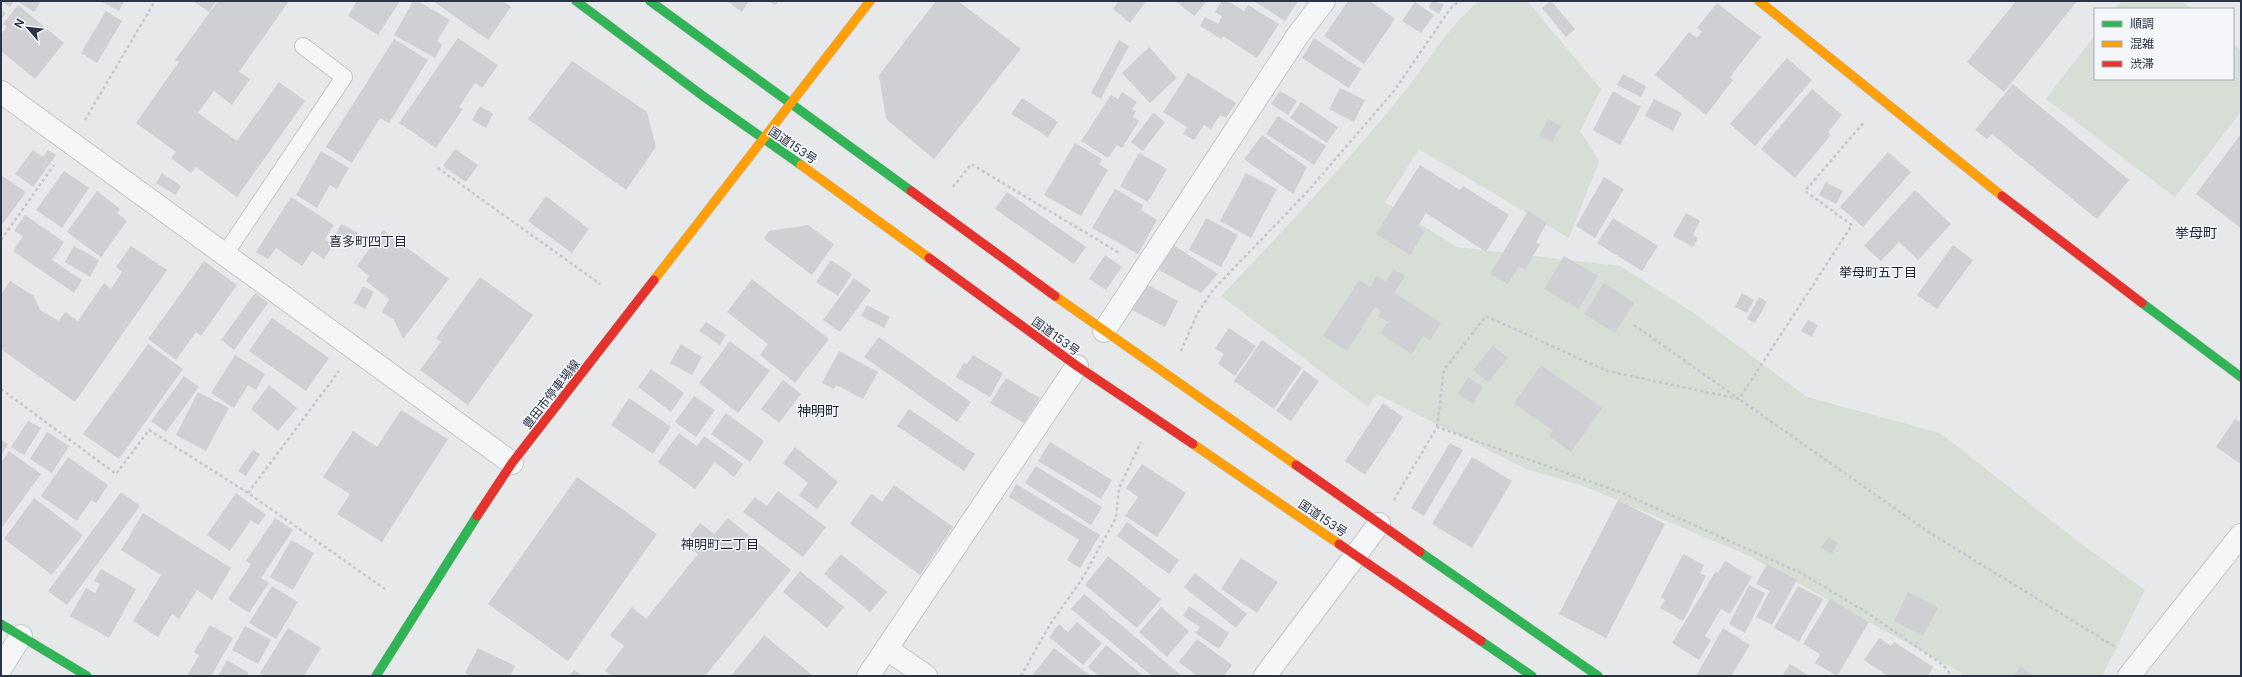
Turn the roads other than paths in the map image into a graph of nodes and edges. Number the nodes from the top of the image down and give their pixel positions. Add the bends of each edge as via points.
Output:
1 (576, 1) edge
2 (650, 1) edge
3 (870, 1) edge
4 (1324, 1) edge
5 (1759, 1) edge
6 (303, 46) dead end
7 (1, 92) edge
8 (792, 105) junction
9 (763, 139) junction
10 (225, 254) junction
11 (1104, 332) junction
12 (1077, 366) junction
13 (2241, 377) edge
14 (512, 463) junction
15 (1380, 524) junction
16 (2241, 535) edge
17 (1357, 556) junction
18 (1, 624) edge
19 (21, 636) junction
20 (887, 649) junction
21 (1, 668) edge
22 (2134, 669) edge
23 (87, 676) edge
24 (376, 676) edge
25 (868, 676) edge
26 (926, 676) edge
27 (1265, 676) edge
28 (1532, 676) edge
29 (1598, 676) edge

1 - 9 main road, 国道153号
2 - 8 main road
3 - 8 main road, 豊田市停車場線
4 - 11 street via 1298,35
5 - 13 main road via 2039,226
6 - 10 lane via 344,76
7 - 10 street
8 - 9 main road, 豊田市停車場線
8 - 11 main road
9 - 12 main road, 国道153号 via 836,189
9 - 14 main road, 豊田市停車場線
10 - 14 street
11 - 15 main road
12 - 17 main road, 国道153号
12 - 20 street
14 - 24 main road, 豊田市停車場線
15 - 17 street
15 - 29 main road
16 - 22 street
17 - 27 street
17 - 28 main road, 国道153号
18 - 19 main road
19 - 21 street
19 - 23 main road
20 - 25 street
20 - 26 street

